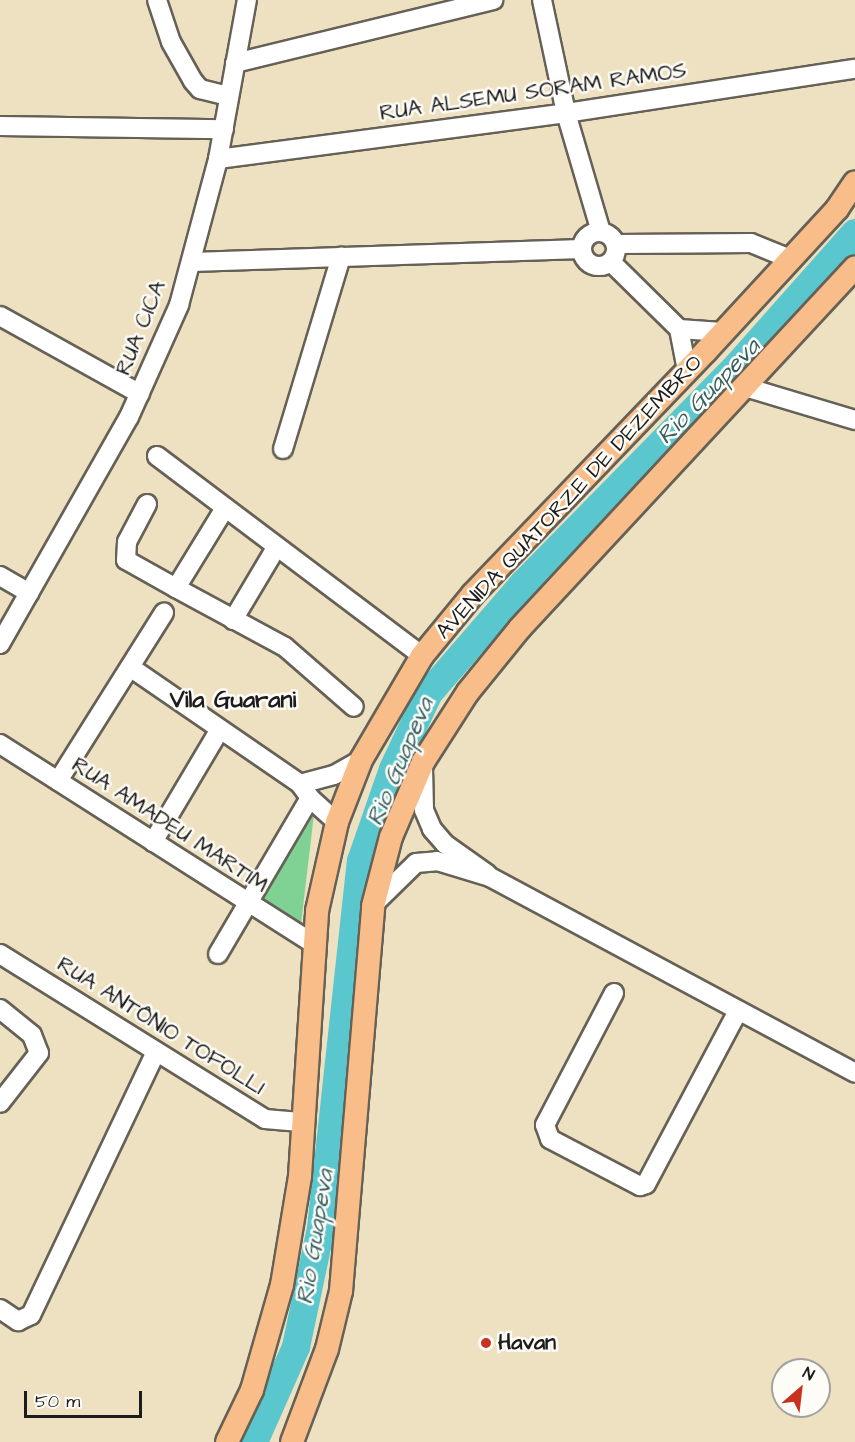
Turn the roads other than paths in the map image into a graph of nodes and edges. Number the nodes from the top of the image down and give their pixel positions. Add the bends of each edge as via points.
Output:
1 (157, 0) edge
2 (247, 0) edge
3 (493, 0) edge
4 (542, 0) edge
5 (236, 63) junction
6 (855, 69) edge
7 (229, 96) junction
8 (566, 113) junction
9 (0, 126) edge
10 (224, 129) junction
11 (218, 159) junction
12 (855, 182) edge
13 (601, 232) junction
14 (616, 244) junction
15 (582, 249) junction
16 (341, 257) junction
17 (790, 259) junction
18 (192, 262) junction
19 (610, 262) junction
20 (854, 272) edge
21 (0, 316) edge
22 (679, 329) junction
23 (722, 332) junction
24 (687, 370) junction
25 (745, 387) junction
26 (140, 394) junction
27 (855, 420) edge
28 (283, 449) dead end
29 (157, 456) dead end
30 (147, 504) dead end
31 (225, 508) junction
32 (276, 548) junction
33 (0, 576) edge
34 (176, 588) junction
35 (30, 593) junction
36 (164, 613) dead end
37 (233, 620) junction
38 (0, 644) edge
39 (422, 656) junction
40 (130, 667) junction
41 (354, 707) dead end
42 (220, 729) junction
43 (0, 744) edge
44 (361, 760) junction
45 (423, 762) junction
46 (58, 781) junction
47 (305, 791) junction
48 (337, 822) junction
49 (153, 842) junction
50 (490, 877) junction
51 (247, 904) junction
52 (373, 906) junction
53 (315, 945) junction
54 (219, 954) dead end
55 (1, 958) edge
56 (614, 993) dead end
57 (0, 1009) edge
58 (738, 1011) junction
59 (156, 1052) junction
60 (855, 1073) edge
61 (0, 1103) edge
62 (303, 1122) junction
63 (0, 1309) edge
64 (298, 1436) edge
65 (227, 1442) edge

1 - 7 street via 171,42 193,81 200,89
2 - 5 street, RUA CICA
3 - 5 street
4 - 8 street
5 - 7 street, RUA CICA
6 - 8 street, RUA ALSEMU SORAM RAMOS
7 - 10 street, RUA CICA
8 - 11 street, RUA ALSEMU SORAM RAMOS
8 - 13 street
9 - 10 street
10 - 11 street, RUA CICA
11 - 18 street, RUA CICA
12 - 17 main road, AVENIDA QUATORZE DE DEZEMBRO via 837,209
13 - 14 street
13 - 15 street via 587,236
14 - 17 street via 751,243
14 - 19 street
15 - 16 street
15 - 19 street via 592,264
16 - 18 street
16 - 28 street
17 - 23 main road, AVENIDA QUATORZE DE DEZEMBRO
18 - 26 street, RUA CICA
19 - 22 street
20 - 25 main road
21 - 26 street
22 - 23 street
22 - 24 street
23 - 24 main road, AVENIDA QUATORZE DE DEZEMBRO
24 - 39 main road, AVENIDA QUATORZE DE DEZEMBRO via 473,594
25 - 27 street
25 - 45 main road via 520,628 468,692
26 - 35 street, RUA CICA
29 - 31 street
30 - 34 street via 127,542 126,560
31 - 32 street
31 - 34 street
32 - 37 street
32 - 39 street
33 - 35 street
34 - 37 street
35 - 38 street, RUA CICA
36 - 40 street
37 - 41 street via 285,647
39 - 44 main road, AVENIDA QUATORZE DE DEZEMBRO
40 - 42 street
40 - 46 street
42 - 47 street
42 - 49 street
43 - 46 street, RUA AMADEU MARTIM
44 - 47 street
44 - 48 main road, AVENIDA QUATORZE DE DEZEMBRO
45 - 50 street via 424,810 432,829 445,844
45 - 52 main road via 391,837
46 - 49 street, RUA AMADEU MARTIM
47 - 48 street
47 - 51 street
48 - 53 main road, AVENIDA QUATORZE DE DEZEMBRO via 318,901
49 - 51 street, RUA AMADEU MARTIM
50 - 52 street via 437,861 416,864 403,872
50 - 58 street
51 - 53 street, RUA AMADEU MARTIM
51 - 54 street
52 - 64 main road via 340,1291 327,1349
53 - 62 main road, AVENIDA QUATORZE DE DEZEMBRO
55 - 59 street, RUA ANTÔNIO TOFOLLI
56 - 58 street via 545,1125 550,1138 640,1186 646,1184
57 - 61 street via 32,1035 39,1053
58 - 60 street
59 - 62 street, RUA ANTÔNIO TOFOLLI via 265,1119
59 - 63 street via 31,1315 18,1321
62 - 65 main road, AVENIDA QUATORZE DE DEZEMBRO via 300,1176 282,1285 252,1390

